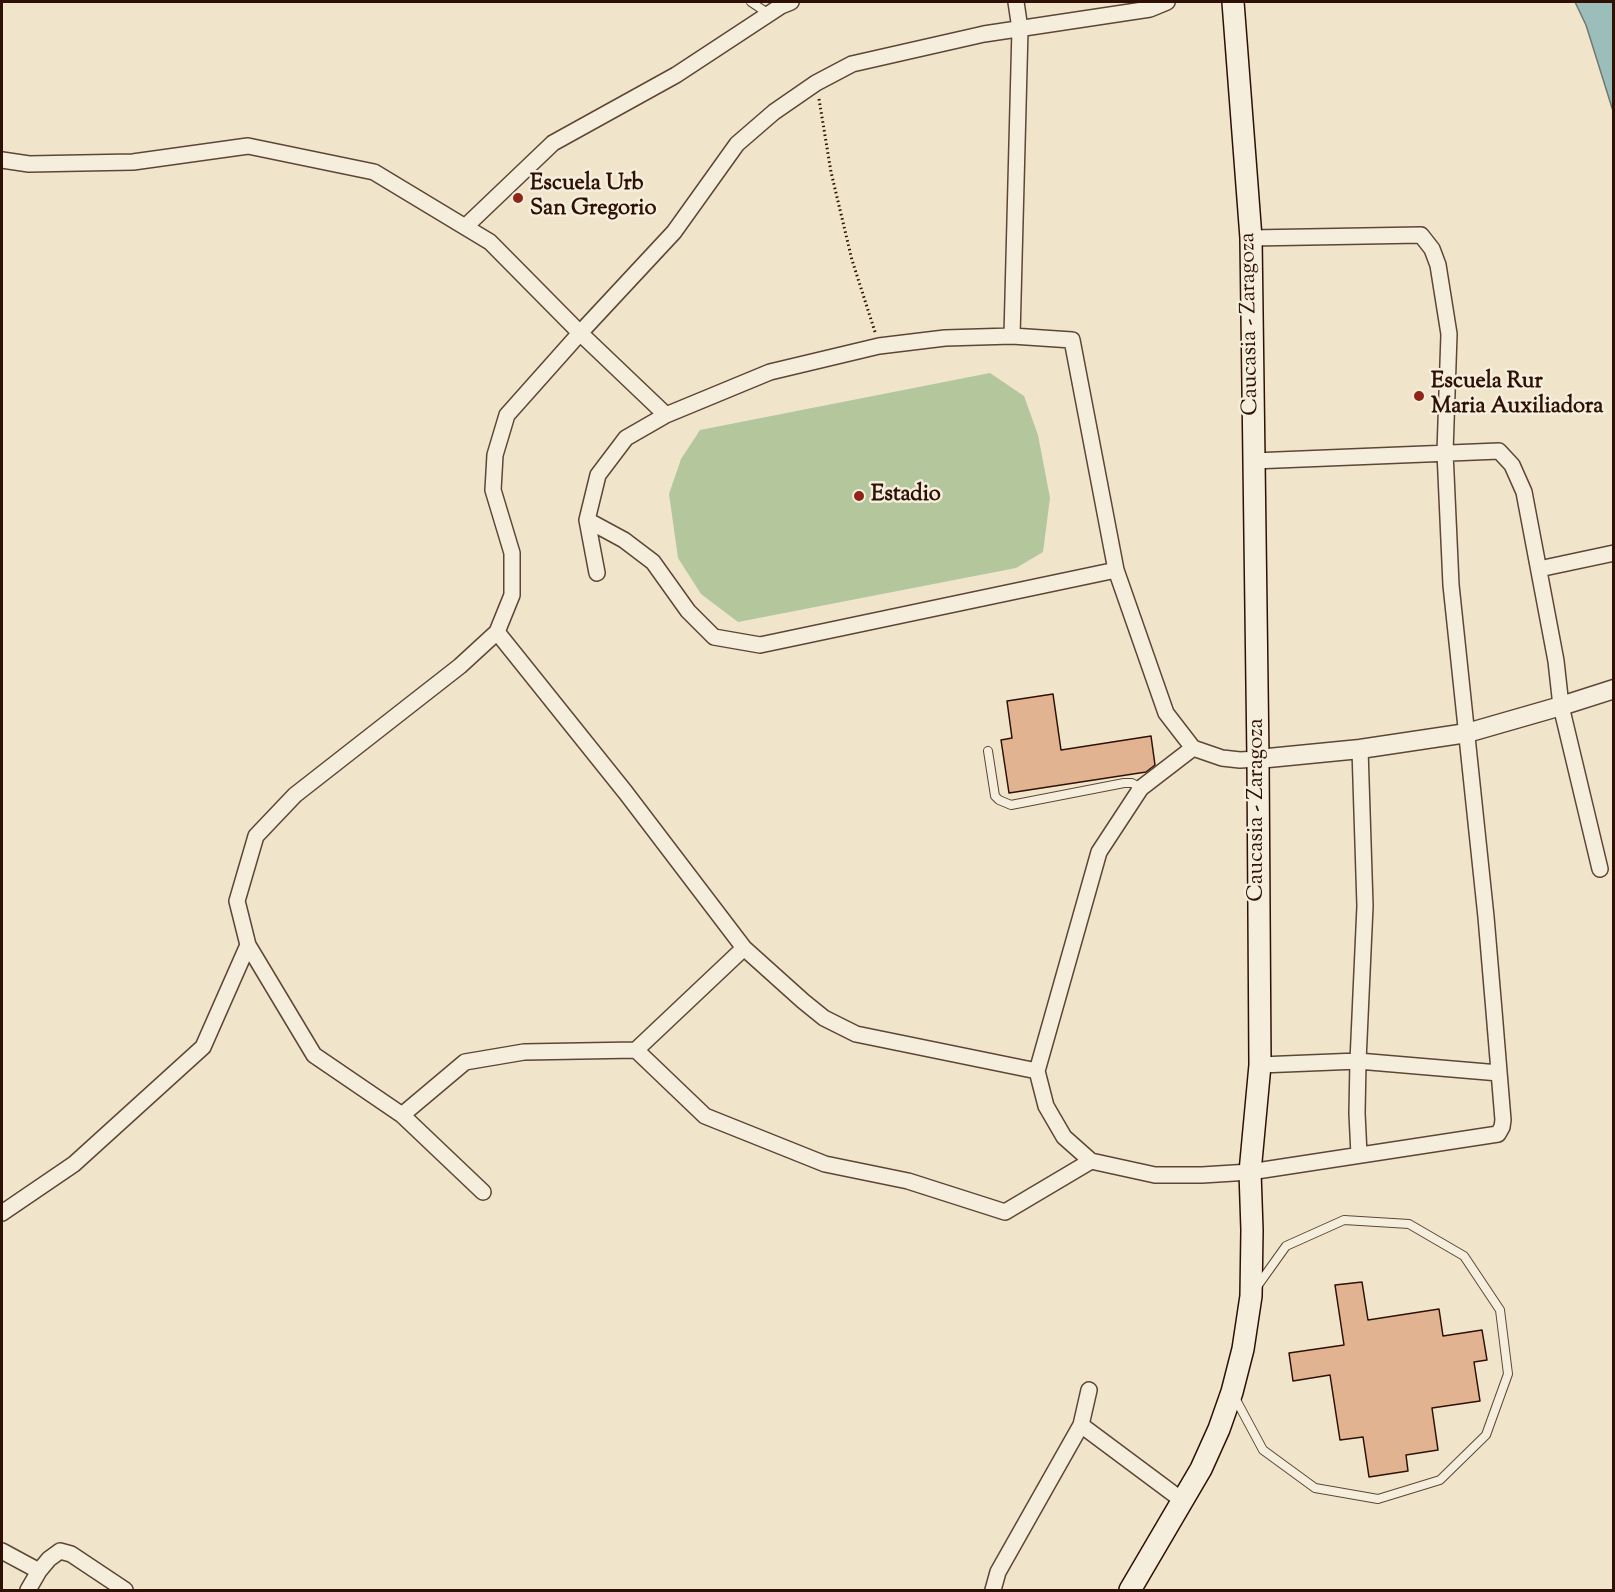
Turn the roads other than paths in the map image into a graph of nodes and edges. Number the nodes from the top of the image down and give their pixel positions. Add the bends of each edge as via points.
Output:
1 (751, 2) edge
2 (791, 2) edge
3 (1016, 2) edge
4 (1167, 2) edge
5 (1233, 2) edge
6 (769, 14) junction
7 (1020, 29) junction
8 (2, 160) edge
9 (465, 227) junction
10 (1251, 238) junction
11 (580, 333) junction
12 (1012, 336) junction
13 (666, 415) junction
14 (1445, 452) junction
15 (1253, 461) junction
16 (587, 520) junction
17 (1614, 552) edge
18 (1116, 570) junction
19 (1539, 570) junction
20 (597, 573) dead end
21 (497, 632) junction
22 (1614, 689) edge
23 (1561, 706) junction
24 (1467, 733) junction
25 (1193, 748) junction
26 (1360, 749) junction
27 (988, 752) dead end
28 (1258, 759) junction
29 (1141, 788) junction
30 (1600, 869) dead end
31 (248, 945) junction
32 (744, 948) junction
33 (636, 1050) junction
34 (1358, 1061) junction
35 (1260, 1065) junction
36 (1037, 1071) junction
37 (1500, 1073) junction
38 (402, 1116) junction
39 (1359, 1155) junction
40 (1091, 1161) junction
41 (1250, 1172) junction
42 (483, 1192) dead end
43 (2, 1214) edge
44 (1251, 1296) junction
45 (1089, 1390) dead end
46 (1232, 1392) junction
47 (1081, 1425) junction
48 (1183, 1501) junction
49 (2, 1551) edge
50 (39, 1571) junction
51 (28, 1590) edge
52 (125, 1590) edge
53 (993, 1590) edge
54 (1130, 1590) edge

1 - 6 lane
2 - 6 street
3 - 7 street
4 - 7 street via 1150,9
5 - 10 main road, Caucasia - Zaragoza
6 - 9 street via 676,75 553,143
7 - 11 street via 852,64 774,112 736,144 674,232
7 - 12 street
8 - 9 street via 29,164 133,162 248,146 374,172
9 - 11 street via 490,242
10 - 14 street via 1421,235 1438,265 1449,334
10 - 15 main road, Caucasia - Zaragoza
11 - 13 street
11 - 21 street via 507,415 495,455 493,490 512,553 512,595
12 - 13 street via 945,338 879,346 770,372
12 - 18 street via 1071,340
13 - 16 street via 626,438 598,475
14 - 15 street
14 - 19 street via 1498,451 1512,465 1524,492
14 - 24 street via 1451,585
15 - 28 main road, Caucasia - Zaragoza
16 - 18 street via 653,562 688,611 714,637 760,645
16 - 20 street
17 - 19 street
18 - 25 street via 1166,713
19 - 23 street
21 - 31 street via 460,666 295,795 256,836 237,901
21 - 32 street
22 - 23 street
23 - 24 street
23 - 30 street
24 - 26 street
24 - 37 street
25 - 28 street via 1222,758
25 - 29 street
26 - 28 street
26 - 34 street via 1365,906
27 - 29 lane via 995,796 1011,805 1125,783
28 - 35 main road, Caucasia - Zaragoza
29 - 36 street via 1099,852
31 - 38 street via 314,1055
31 - 43 street via 203,1047 74,1164
32 - 33 street
32 - 36 street via 824,1018 856,1034
33 - 38 street via 524,1052 465,1062
33 - 40 street via 705,1116 825,1164 908,1180 1005,1212
34 - 35 street
34 - 37 street
34 - 39 street
35 - 41 main road, Caucasia - Zaragoza
36 - 40 street via 1046,1106 1064,1137
37 - 39 street via 1503,1120 1498,1134
38 - 42 street
39 - 41 street
40 - 41 street via 1155,1175
41 - 44 main road, Caucasia - Zaragoza
44 - 46 main road, Caucasia - Zaragoza
44 - 46 lane via 1286,1246 1344,1220 1408,1224 1464,1256 1500,1310 1508,1374 1486,1435 1440,1480 1378,1499 1315,1488 1263,1450
45 - 47 street
46 - 48 main road, Caucasia - Zaragoza via 1219,1429
47 - 48 street
47 - 53 street via 998,1572
48 - 54 main road, Caucasia - Zaragoza
49 - 50 street
50 - 51 street
50 - 52 street via 60,1551 71,1554

